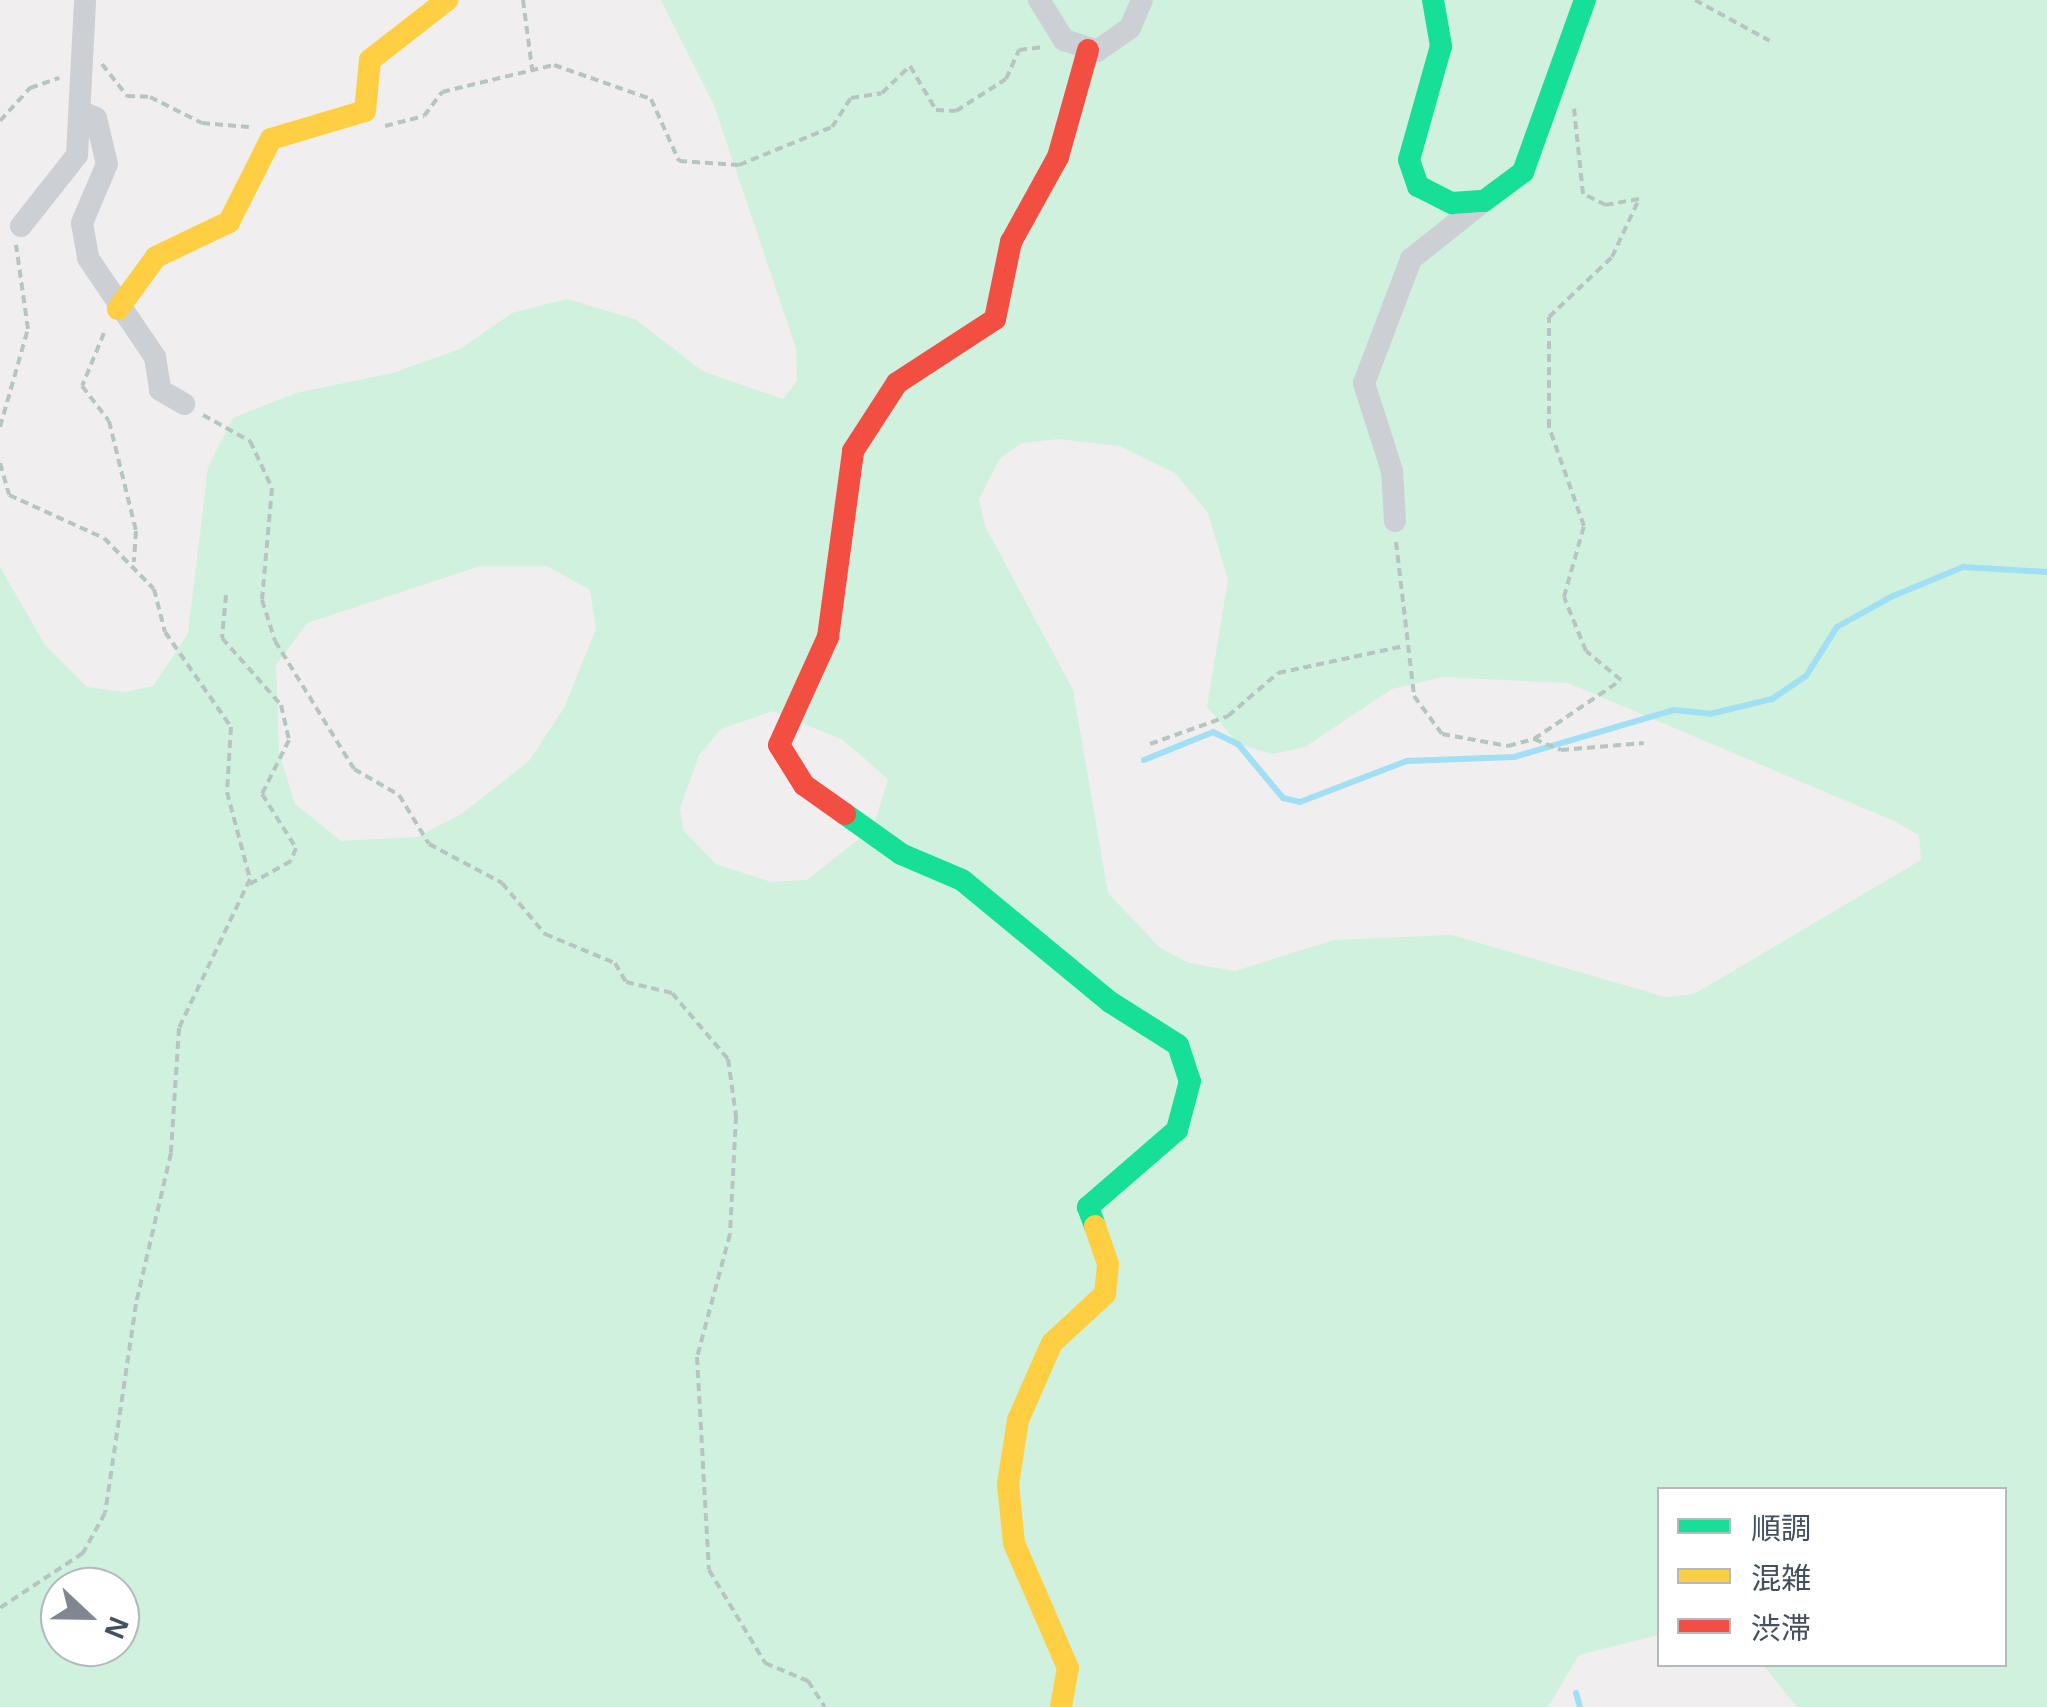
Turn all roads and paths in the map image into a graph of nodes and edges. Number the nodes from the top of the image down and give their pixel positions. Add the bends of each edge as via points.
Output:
1 (85, 0) edge
2 (446, 0) edge
3 (523, 0) edge
4 (1039, 0) edge
5 (1142, 0) edge
6 (1433, 0) edge
7 (1584, 0) edge
8 (1695, 0) edge
9 (1064, 40) junction
10 (1770, 41) dead end
11 (1088, 50) junction
12 (83, 68) junction
13 (532, 68) junction
14 (1561, 69) junction
15 (365, 111) junction
16 (84, 114) junction
17 (0, 121) edge
18 (294, 131) junction
19 (1484, 201) junction
20 (20, 226) joint
21 (118, 309) junction
22 (184, 404) joint
23 (0, 428) edge
24 (0, 462) edge
25 (1395, 521) joint
26 (134, 562) junction
27 (226, 595) dead end
28 (1404, 646) junction
29 (1534, 739) junction
30 (1644, 743) dead end
31 (1150, 744) dead end
32 (248, 885) junction
33 (0, 1608) edge
34 (825, 1707) edge
35 (1061, 1707) edge

1 - 12 street
2 - 15 street via 370,60
3 - 13 path
4 - 9 street
5 - 11 street via 1116,43
6 - 19 street via 1441,46 1409,160 1418,186 1435,196
7 - 14 street
8 - 10 path
9 - 11 street
9 - 13 path via 1019,50 1006,78 956,112 936,110 910,66 882,93 852,98 832,127 739,165 679,160 651,99 568,67
11 - 35 street via 1058,158 1011,242 994,319 897,383 853,451 828,637 779,745 804,785 901,854 962,880 1098,993 1178,1045 1185,1060 1190,1082 1177,1130 1088,1208 1108,1264 1106,1294 1052,1342 1018,1420 1008,1484 1014,1544 1068,1668
12 - 16 street
12 - 17 path via 30,88
12 - 18 path via 106,66 127,96 150,97 202,123
13 - 15 path via 442,92 409,120 380,128
14 - 19 street via 1524,172
14 - 29 path via 1570,73 1584,194 1606,205 1639,200 1612,257 1549,317 1550,428 1583,514 1564,597 1586,652 1621,680
15 - 18 street via 340,126
16 - 20 street via 78,155
16 - 21 street via 96,118 107,164 83,236
18 - 21 street via 271,140 229,222 164,250
19 - 25 street via 1411,260 1364,384 1392,472
20 - 23 path via 15,251 28,329
21 - 22 street via 154,357 160,390
21 - 26 path via 82,386 110,421 136,530
22 - 34 path via 250,440 275,499 262,590 275,642 354,769 399,795 430,844 502,883 545,934 615,963 626,982 672,993 728,1059 736,1116 730,1234 696,1357 709,1570 765,1663 808,1681
24 - 26 path via 10,495 80,524
25 - 28 path
26 - 32 path via 174,649 231,727 226,792
27 - 32 path via 222,638 281,705 289,740 262,794 296,848 291,861
28 - 29 path via 1414,696 1442,734 1508,746
28 - 31 path via 1278,673 1228,716
29 - 30 path via 1560,750
32 - 33 path via 178,1028 171,1153 136,1304 105,1514 83,1553

